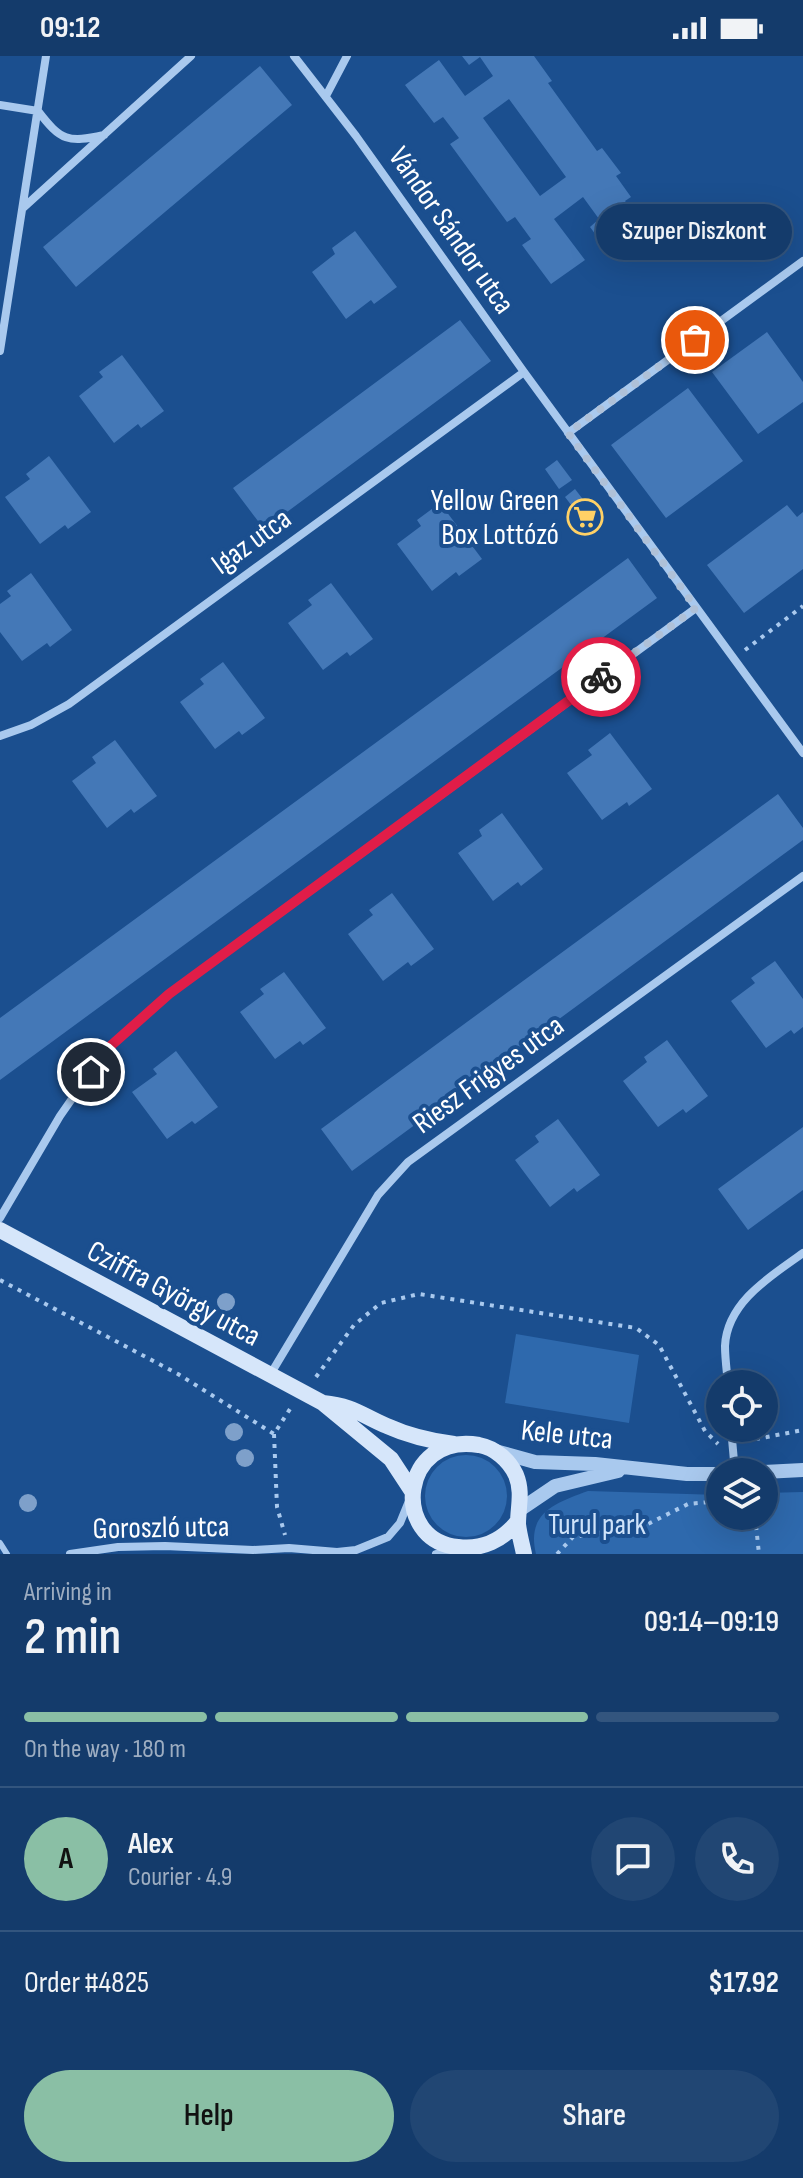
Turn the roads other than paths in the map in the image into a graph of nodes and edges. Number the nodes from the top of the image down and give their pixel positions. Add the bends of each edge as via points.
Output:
1 (46, 56) edge
2 (191, 56) edge
3 (294, 56) edge
4 (347, 56) edge
5 (326, 96) junction
6 (0, 105) edge
7 (38, 111) junction
8 (105, 135) junction
9 (23, 208) junction
10 (801, 264) edge
11 (0, 351) edge
12 (524, 372) junction
13 (568, 433) junction
14 (696, 608) junction
15 (0, 736) edge
16 (803, 753) edge
17 (803, 876) edge
18 (0, 1218) edge
19 (0, 1230) edge
20 (803, 1253) edge
21 (727, 1370) edge
22 (270, 1376) junction
23 (323, 1403) junction
24 (456, 1445) junction
25 (495, 1451) junction
26 (634, 1468) junction
27 (803, 1470) edge
28 (778, 1471) edge
29 (706, 1474) edge
30 (412, 1491) junction
31 (520, 1515) junction
32 (0, 1543) edge
33 (466, 1551) edge
34 (255, 1553) edge
35 (7, 1554) edge
36 (70, 1554) edge
37 (436, 1554) edge
38 (524, 1554) edge

1 - 7 street
2 - 8 street
3 - 5 street, Vándor Sándor utca
4 - 5 street
5 - 12 street, Vándor Sándor utca
6 - 7 street
7 - 8 street via 67,139
7 - 9 street
8 - 9 street
9 - 11 street
10 - 13 street
12 - 13 street, Vándor Sándor utca
12 - 15 street, Igaz utca via 69,704
13 - 14 street, Vándor Sándor utca
14 - 16 street, Vándor Sándor utca
14 - 18 street via 169,994 106,1050
17 - 22 street, Riesz Frigyes utca via 408,1162 378,1195
19 - 22 main road, Cziffra György utca
20 - 21 street via 759,1285 735,1315 725,1345
22 - 23 main road, Cziffra György utca
23 - 24 main road, Cziffra György utca via 347,1405 400,1431
23 - 30 main road, Cziffra György utca via 391,1459
24 - 25 main road, Cziffra György utca
24 - 30 main road via 424,1462
25 - 26 street, Kele utca via 535,1462
25 - 31 main road via 516,1475
26 - 29 street, Kele utca
26 - 31 street, Kele utca via 555,1486
27 - 28 street
30 - 33 main road, Cziffra György utca via 415,1513 428,1534
30 - 34 street, Goroszló utca via 400,1523 379,1542 337,1552 289,1548
31 - 33 main road via 510,1531
31 - 38 main road
32 - 35 lane
33 - 37 street
34 - 36 street, Goroszló utca via 165,1546

